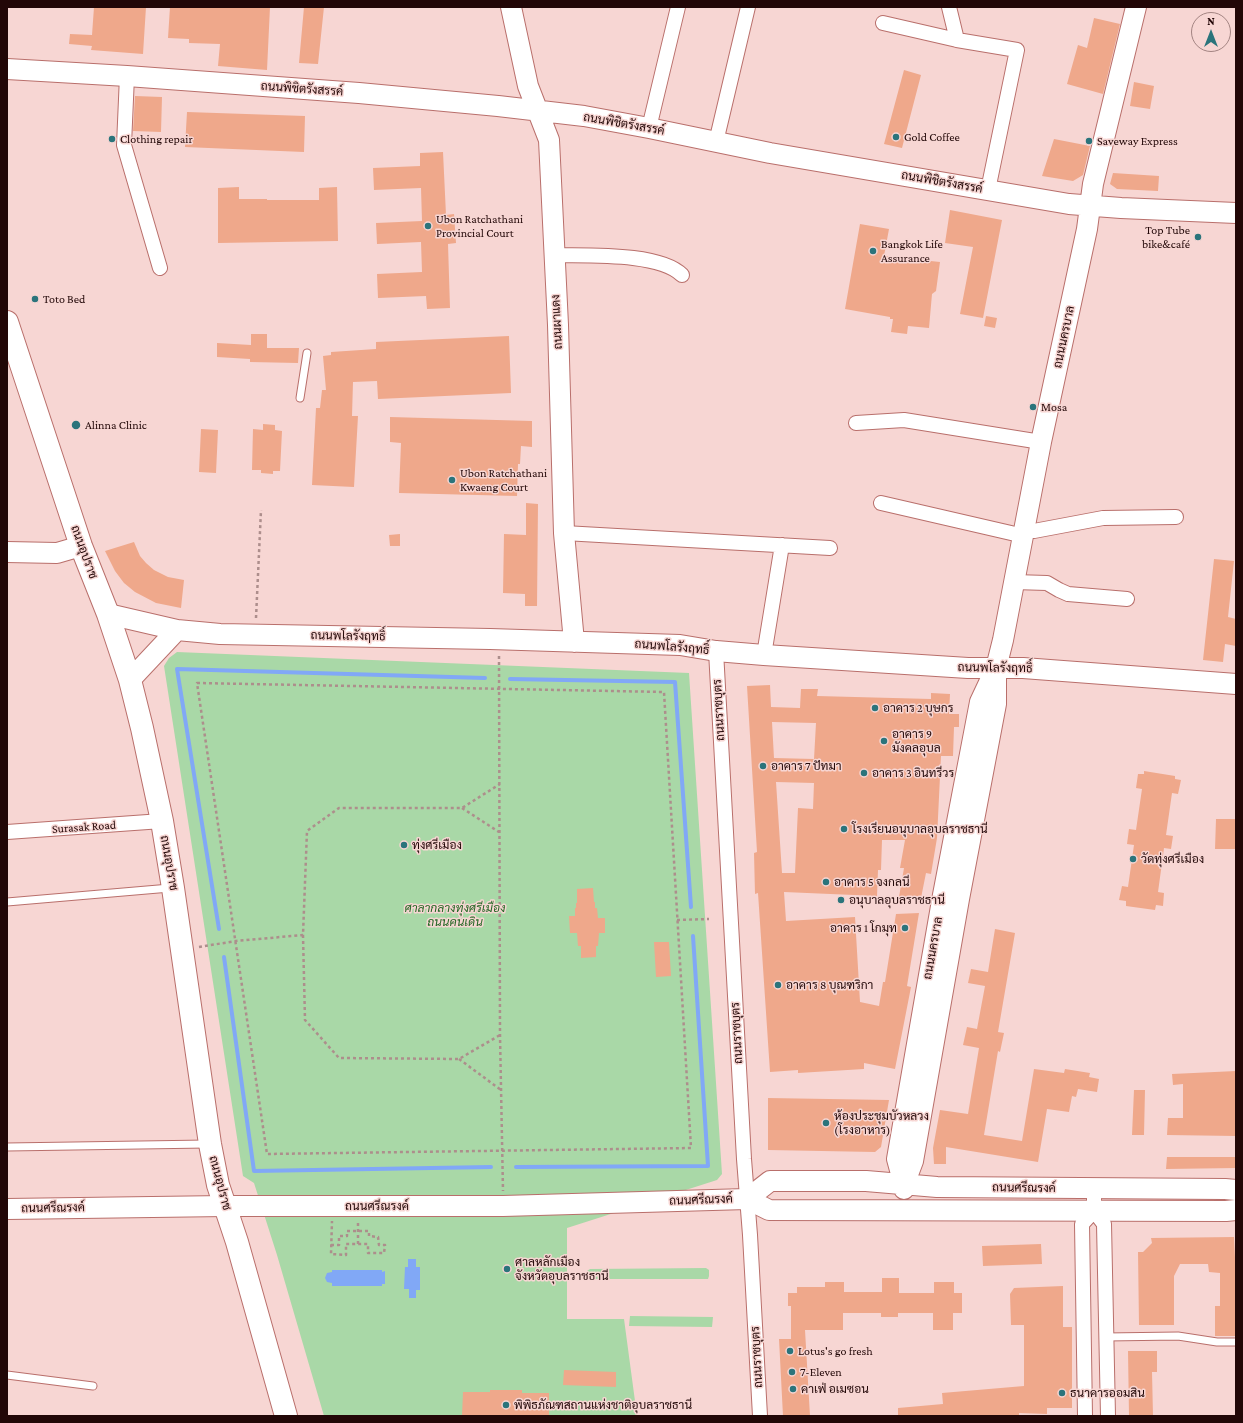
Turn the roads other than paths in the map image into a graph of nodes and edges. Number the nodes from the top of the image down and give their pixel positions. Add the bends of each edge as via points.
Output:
1 (511, 7) edge
2 (678, 7) edge
3 (748, 7) edge
4 (949, 7) edge
5 (1136, 7) edge
6 (884, 23) dead end
7 (958, 40) junction
8 (7, 69) edge
9 (127, 76) junction
10 (538, 111) junction
11 (649, 128) junction
12 (716, 142) junction
13 (988, 190) junction
14 (1090, 206) junction
15 (1236, 213) edge
16 (554, 255) junction
17 (160, 268) dead end
18 (682, 276) dead end
19 (7, 322) edge
20 (307, 353) dead end
21 (300, 398) dead end
22 (856, 423) dead end
23 (1041, 442) junction
24 (881, 503) dead end
25 (1176, 517) dead end
26 (564, 533) junction
27 (1024, 533) junction
28 (782, 545) junction
29 (81, 546) junction
30 (830, 548) dead end
31 (7, 552) edge
32 (1014, 582) junction
33 (1127, 599) dead end
34 (108, 614) junction
35 (177, 630) junction
36 (574, 642) junction
37 (716, 651) junction
38 (764, 655) junction
39 (996, 668) junction
40 (130, 680) junction
41 (1236, 684) edge
42 (162, 821) junction
43 (7, 832) edge
44 (173, 888) junction
45 (7, 902) edge
46 (210, 1144) junction
47 (7, 1147) edge
48 (904, 1184) junction
49 (1094, 1189) junction
50 (1236, 1190) edge
51 (747, 1199) junction
52 (225, 1206) junction
53 (7, 1209) edge
54 (903, 1210) junction
55 (1236, 1210) edge
56 (1094, 1211) junction
57 (1106, 1337) junction
58 (1236, 1342) edge
59 (7, 1375) edge
60 (93, 1386) dead end
61 (286, 1416) edge
62 (760, 1416) edge
63 (1085, 1416) edge
64 (1108, 1416) edge

1 - 10 street, ถนนผาแดง via 528,86
2 - 11 street
3 - 12 street
4 - 7 street
5 - 14 street, ถนนนครบาล via 1093,184
6 - 7 street
7 - 13 street via 1017,50
8 - 9 street, ถนนพิชิตรังสรรค์
9 - 10 street, ถนนพิชิตรังสรรค์ via 359,93
9 - 17 street via 124,145
10 - 11 street, ถนนพิชิตรังสรรค์ via 584,116
10 - 16 street, ถนนผาแดง via 549,140
11 - 12 street, ถนนพิชิตรังสรรค์
12 - 13 street, ถนนพิชิตรังสรรค์
13 - 14 street, ถนนพิชิตรังสรรค์
14 - 15 street, ถนนพิชิตรังสรรค์
14 - 23 street, ถนนนครบาล via 1088,229
16 - 18 street via 631,258 656,262 677,270
16 - 26 street, ถนนผาแดง
19 - 29 main road, ถนนอุปราช
20 - 21 lane
22 - 23 street via 904,420
23 - 27 street, ถนนนครบาล
24 - 27 street
25 - 27 street via 1103,518
26 - 28 street
26 - 36 street, ถนนผาแดง
27 - 32 street, ถนนนครบาล
28 - 30 street
28 - 38 street
29 - 31 street via 57,553
29 - 34 main road, ถนนอุปราช
32 - 33 street via 1047,583 1068,594
32 - 39 street, ถนนนครบาล
34 - 35 street, ถนนพโลรังฤทธิ์
34 - 40 main road, ถนนอุปราช
35 - 36 street, ถนนพโลรังฤทธิ์ via 220,634
35 - 40 street
36 - 37 street, ถนนพโลรังฤทธิ์ via 680,645
37 - 38 street, ถนนพโลรังฤทธิ์
37 - 51 street, ถนนราชบุตร
38 - 39 street, ถนนพโลรังฤทธิ์
39 - 41 street, ถนนพโลรังฤทธิ์
39 - 48 street, ถนนนครบาล via 996,704 951,897 913,1161
40 - 42 main road, ถนนอุปราช
42 - 43 street, Surasak Road
42 - 44 main road, ถนนอุปราช
44 - 45 lane
44 - 46 main road, ถนนอุปราช
46 - 47 lane
46 - 52 main road, ถนนอุปราช
48 - 49 street, ถนนศรีณรงค์ via 937,1187
48 - 51 street, ถนนศรีณรงค์ via 866,1181 770,1181
48 - 54 street, ถนนนครบาล
49 - 50 street, ถนนศรีณรงค์
49 - 56 street
51 - 52 street, ถนนศรีณรงค์ via 503,1206
51 - 54 street, ถนนศรีณรงค์ via 769,1210
51 - 62 street, ถนนราชบุตร
52 - 53 street, ถนนศรีณรงค์
52 - 61 main road, ถนนอุปราช via 238,1242
54 - 56 street, ถนนศรีณรงค์
55 - 56 street, ถนนศรีณรงค์
56 - 57 street via 1104,1224
56 - 63 street via 1082,1224
57 - 58 lane via 1178,1336
57 - 64 street
59 - 60 lane

